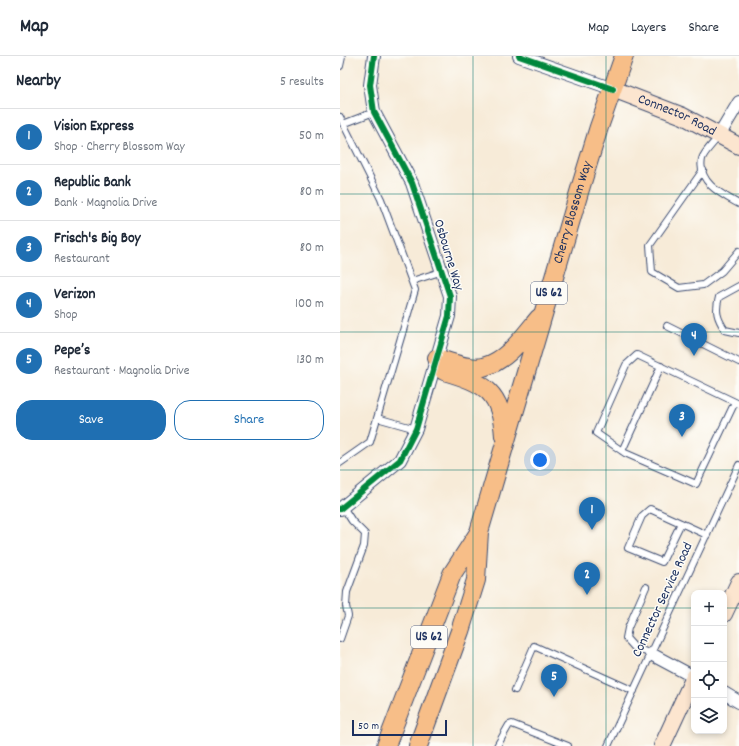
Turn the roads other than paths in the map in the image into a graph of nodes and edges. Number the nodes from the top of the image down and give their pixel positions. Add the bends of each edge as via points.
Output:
1 (340, 56) edge
2 (374, 56) edge
3 (519, 56) edge
4 (624, 56) edge
5 (340, 66) edge
6 (613, 89) junction
7 (739, 102) edge
8 (374, 112) junction
9 (340, 118) edge
10 (343, 124) junction
11 (720, 134) junction
12 (739, 146) edge
13 (703, 170) junction
14 (739, 204) edge
15 (739, 251) edge
16 (443, 271) junction
17 (412, 281) junction
18 (736, 287) edge
19 (542, 315) junction
20 (667, 326) dead end
21 (739, 333) edge
22 (739, 362) edge
23 (435, 363) junction
24 (661, 366) junction
25 (737, 403) edge
26 (377, 418) junction
27 (416, 429) junction
28 (505, 442) junction
29 (622, 451) junction
30 (340, 463) edge
31 (739, 465) edge
32 (341, 508) edge
33 (680, 523) junction
34 (479, 532) junction
35 (707, 534) junction
36 (739, 582) edge
37 (646, 587) dead end
38 (727, 608) edge
39 (340, 639) edge
40 (651, 654) junction
41 (691, 675) edge
42 (691, 683) edge
43 (514, 690) dead end
44 (634, 691) junction
45 (727, 696) edge
46 (739, 702) edge
47 (386, 746) edge
48 (418, 746) edge
49 (497, 746) edge
50 (568, 746) edge
51 (608, 746) edge
52 (662, 746) edge

1 - 5 lane
2 - 8 street, Osbourne Way via 370,85
3 - 6 street
4 - 6 main road, Cherry Blossom Way / US 62
6 - 11 main road, Connector Road via 683,116
6 - 19 main road, Cherry Blossom Way / US 62
7 - 11 street
8 - 10 lane
8 - 16 street, Osbourne Way via 412,183
9 - 10 lane
10 - 17 lane via 381,199
11 - 12 main road, Connector Road
11 - 13 lane via 702,159
13 - 14 lane via 711,187
13 - 15 lane via 650,245 652,272 679,288 703,286 722,271
16 - 17 lane
16 - 23 street, Osbourne Way via 450,296 449,316
17 - 26 lane via 416,290
18 - 21 lane via 719,297 717,314 725,330
19 - 23 main road via 512,349 482,368
19 - 28 main road, Cherry Blossom Way / US 62
20 - 22 lane
23 - 27 street, Osbourne Way
23 - 28 main road via 477,382 490,391 499,406 504,423
24 - 25 lane
24 - 29 lane
24 - 29 lane via 638,355 626,365 596,433
25 - 29 lane via 696,484
26 - 27 lane
26 - 30 lane via 370,442
27 - 32 street, Osbourne Way via 400,460
28 - 34 main road, Cherry Blossom Way / US 62
31 - 35 lane, Connector Service Road
32 - 39 lane via 365,534 364,546 347,592 348,616
33 - 33 lane via 650,509 642,516 628,548 662,562
33 - 35 lane
34 - 47 main road, Cherry Blossom Way / US 62 via 452,574
34 - 48 main road, Cherry Blossom Way / US 62 via 476,580
35 - 40 lane, Connector Service Road
36 - 38 main road
37 - 40 lane via 626,638 634,647
40 - 41 street
40 - 44 lane, Connector Service Road
42 - 52 main road
43 - 44 lane via 534,646
44 - 51 lane, Connector Service Road
45 - 46 street
49 - 50 lane via 512,724

